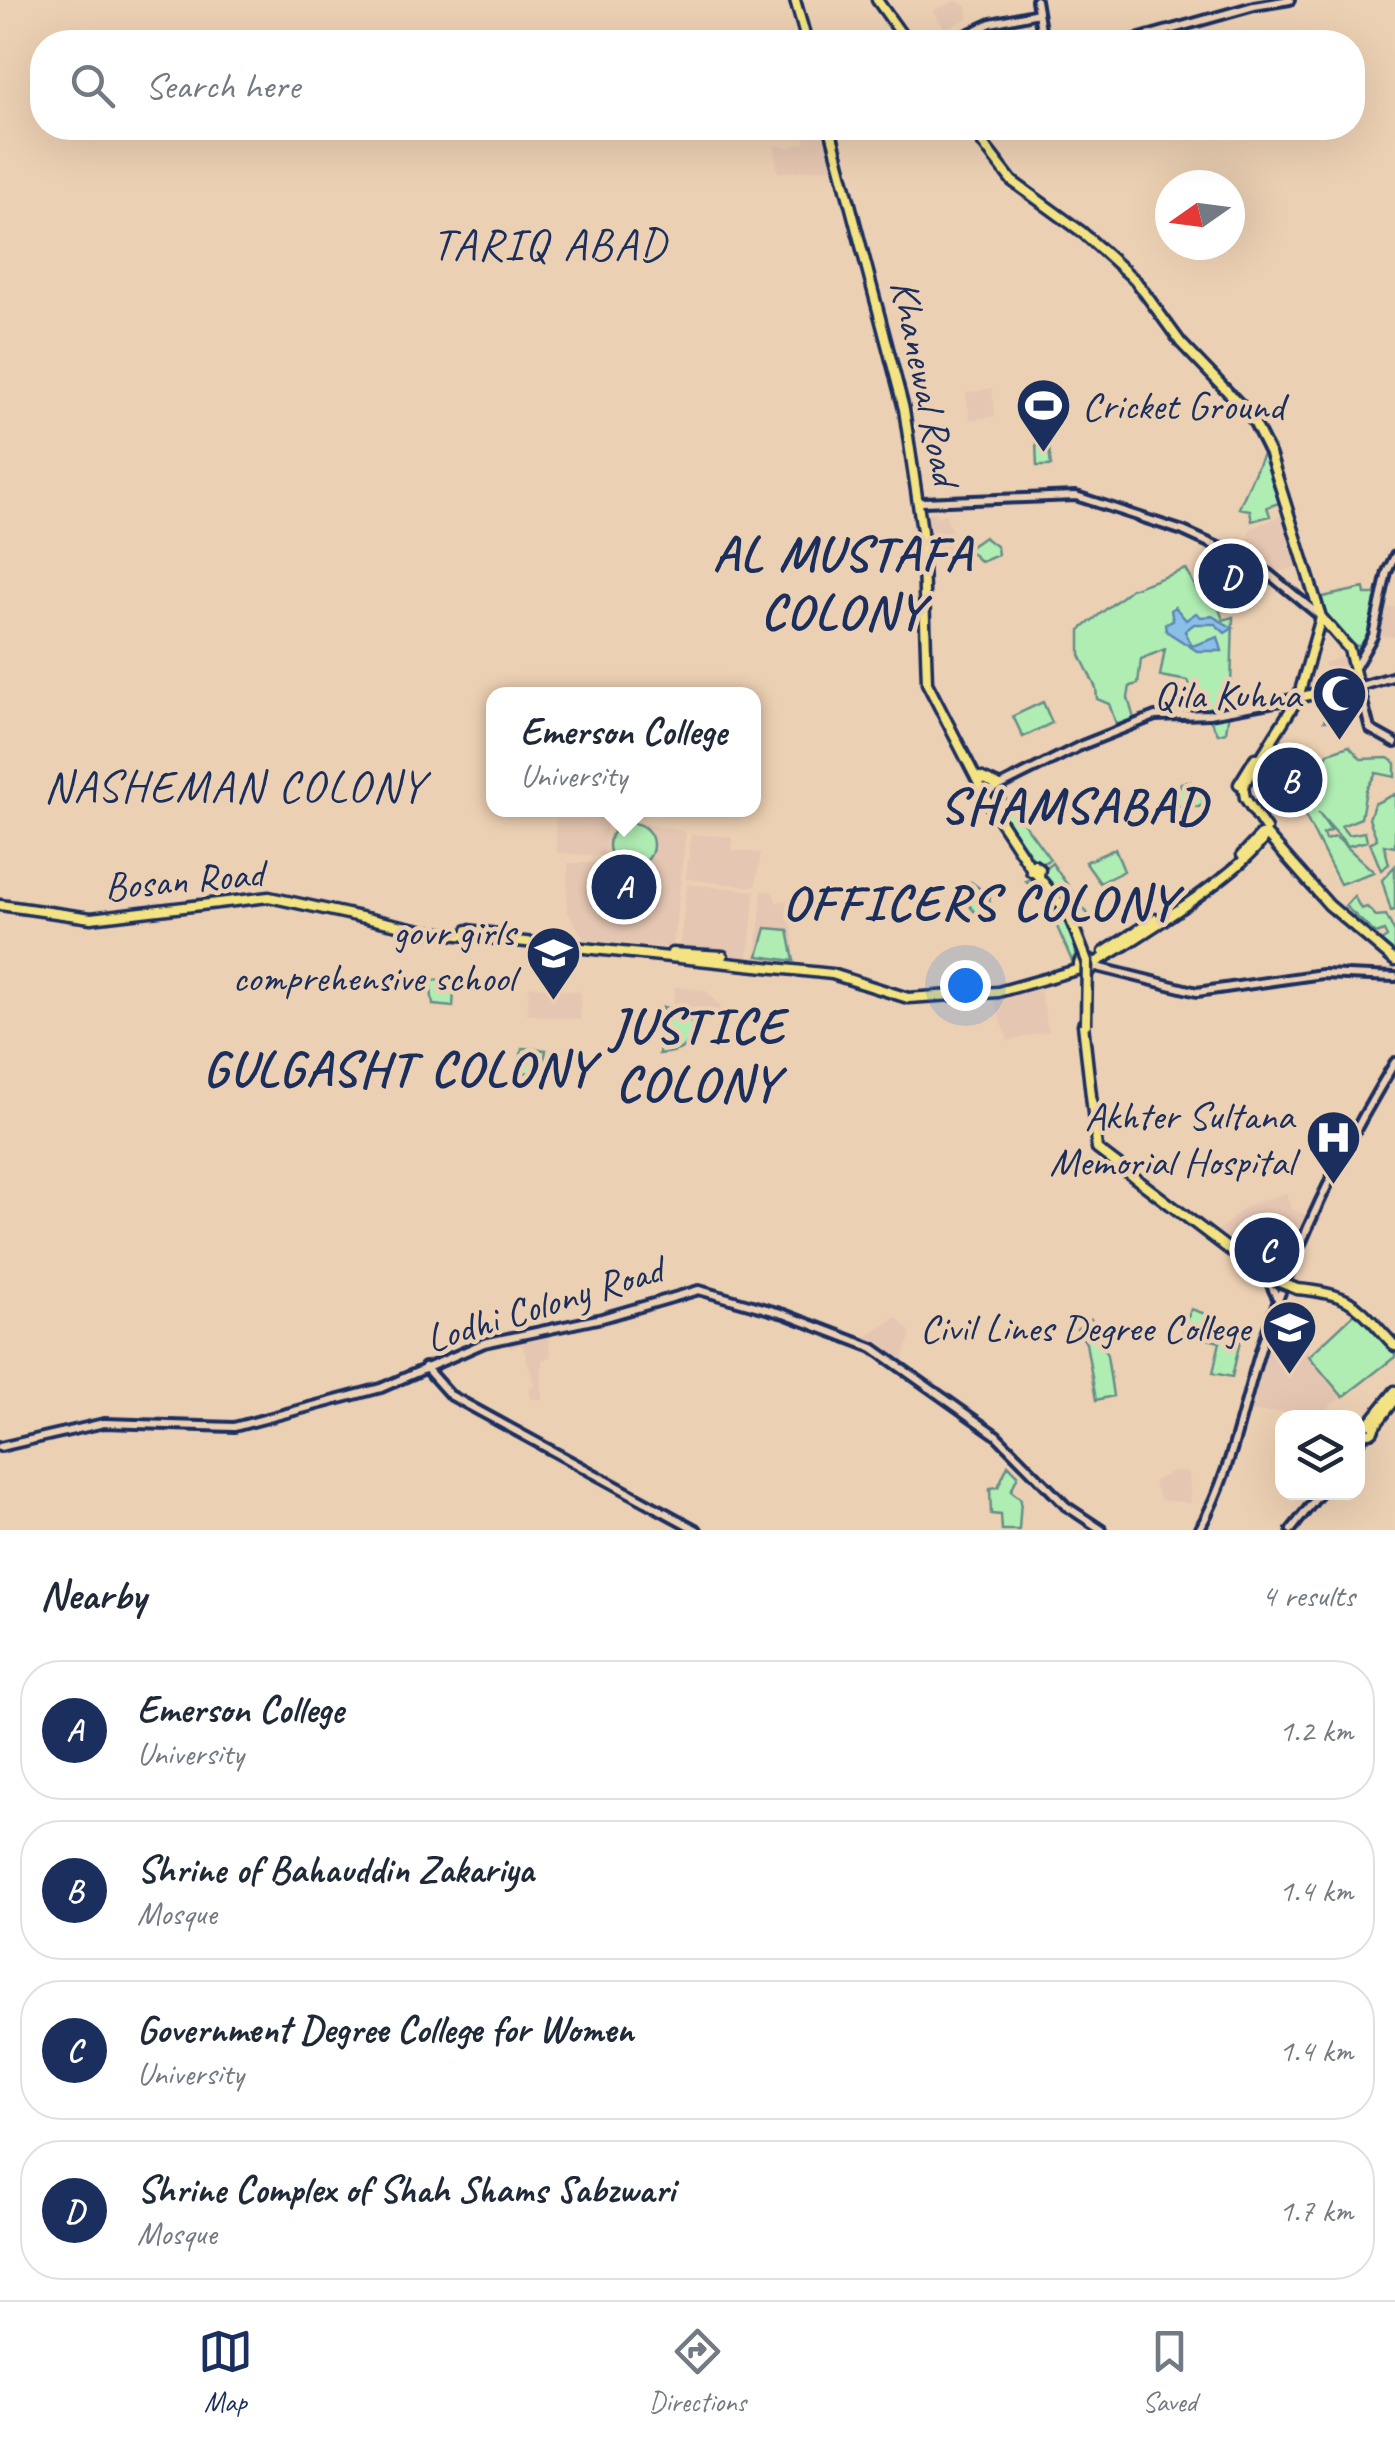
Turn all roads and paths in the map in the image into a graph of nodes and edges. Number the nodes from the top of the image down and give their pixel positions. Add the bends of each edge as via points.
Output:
1 (794, 0) edge
2 (879, 0) edge
3 (1035, 0) edge
4 (1266, 0) edge
5 (1290, 0) edge
6 (1037, 13) junction
7 (803, 30) edge
8 (901, 30) edge
9 (977, 30) edge
10 (1040, 30) edge
11 (1157, 30) edge
12 (1173, 30) edge
13 (834, 140) edge
14 (834, 140) edge
15 (980, 140) edge
16 (923, 502) dead end
17 (1395, 556) edge
18 (1320, 617) junction
19 (1356, 666) junction
20 (1395, 676) edge
21 (1357, 683) junction
22 (1298, 698) junction
23 (1395, 743) edge
24 (980, 777) junction
25 (999, 786) junction
26 (986, 791) junction
27 (993, 803) junction
28 (1264, 832) junction
29 (1020, 849) junction
30 (0, 904) edge
31 (1394, 956) edge
32 (1092, 964) junction
33 (1395, 977) edge
34 (1395, 1062) edge
35 (1286, 1274) junction
36 (1287, 1290) junction
37 (1395, 1344) edge
38 (424, 1368) junction
39 (1395, 1395) edge
40 (1367, 1430) edge
41 (0, 1447) edge
42 (1318, 1500) edge
43 (695, 1530) edge
44 (1102, 1530) edge
45 (1199, 1530) edge
46 (1293, 1530) edge

1 - 7 main road
2 - 8 main road
3 - 6 main road
4 - 11 main road
5 - 12 main road
6 - 9 main road
6 - 10 main road
13 - 26 main road, Khanewal Road via 904,409 922,531 927,684
14 - 24 main road, Khanewal Road via 904,398 923,518 929,685
15 - 18 main road via 1012,181 1136,281 1181,343 1251,416 1270,454
16 - 18 main road via 1076,496 1197,536 1258,565
17 - 19 main road via 1373,636
18 - 19 main road
18 - 22 main road
19 - 21 main road
20 - 21 main road
21 - 22 main road
21 - 23 main road via 1370,729
22 - 25 main road via 1155,716
22 - 28 main road via 1243,786
24 - 25 main road
24 - 26 main road, Khanewal Road
25 - 26 main road
25 - 27 main road
26 - 27 main road, Khanewal Road
26 - 29 main road
27 - 29 main road, Khanewal Road
28 - 31 main road via 1330,903
28 - 32 main road via 1226,868
28 - 32 main road via 1259,847 1215,882
29 - 36 main road, Khanewal Road, bridge via 1067,910 1087,961 1086,1036 1098,1147
30 - 32 main road, Bosan Road via 72,915 268,894 408,925 850,973 908,994 992,989 1080,967 1084,958
32 - 33 main road via 1201,992 1322,974
34 - 35 main road via 1358,1122
35 - 36 main road
35 - 36 main road
35 - 36 main road via 1272,1281
36 - 37 main road, Khanewal Road via 1330,1288 1350,1296
36 - 45 main road via 1264,1335 1225,1472
38 - 41 main road, Lodhi Colony Road via 381,1388 234,1427 104,1423
38 - 43 main road via 442,1394
38 - 44 main road, Lodhi Colony Road via 484,1343 602,1318 673,1294 721,1294 873,1348 996,1435 1066,1506
39 - 40 main road
42 - 46 main road

